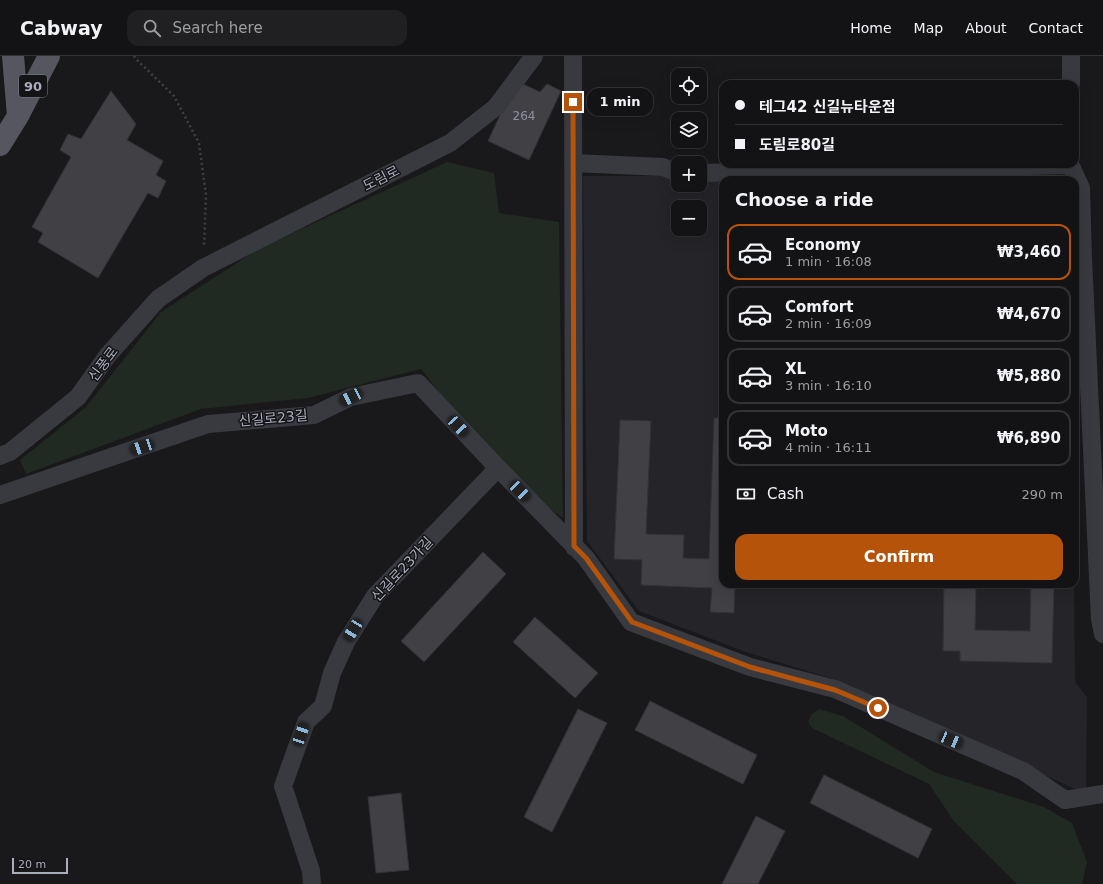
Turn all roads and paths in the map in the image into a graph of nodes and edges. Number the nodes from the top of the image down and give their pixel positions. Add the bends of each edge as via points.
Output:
1 (13, 56) edge
2 (49, 56) edge
3 (134, 56) edge
4 (534, 56) edge
5 (573, 56) edge
6 (1071, 56) edge
7 (1071, 80) edge
8 (18, 116) junction
9 (0, 145) edge
10 (573, 163) junction
11 (931, 168) edge
12 (671, 170) edge
13 (707, 173) edge
14 (1079, 184) edge
15 (203, 268) junction
16 (0, 456) edge
17 (498, 468) junction
18 (0, 495) edge
19 (574, 546) junction
20 (1103, 634) edge
21 (1103, 794) edge
22 (312, 884) edge

1 - 8 main road
2 - 8 main road, 90
3 - 15 path via 174,96 199,143 206,195
4 - 15 street, 도림로 via 496,107 450,143
5 - 10 street
6 - 7 street
8 - 9 main road, 90
10 - 12 street via 663,166
10 - 19 street
11 - 13 street
14 - 20 street via 1099,603
15 - 16 street, 신풍로 via 158,299 108,356 78,397 10,452
17 - 18 street, 신길로23길 via 418,383 351,397 314,415 208,424
17 - 19 street, 신길로23길
17 - 22 street, 신길로23가길 via 375,596 346,642 332,673 323,706 306,722 283,786 311,871
19 - 21 street, 신길로23길 via 586,558 632,622 750,667 835,690 1023,771 1065,800

